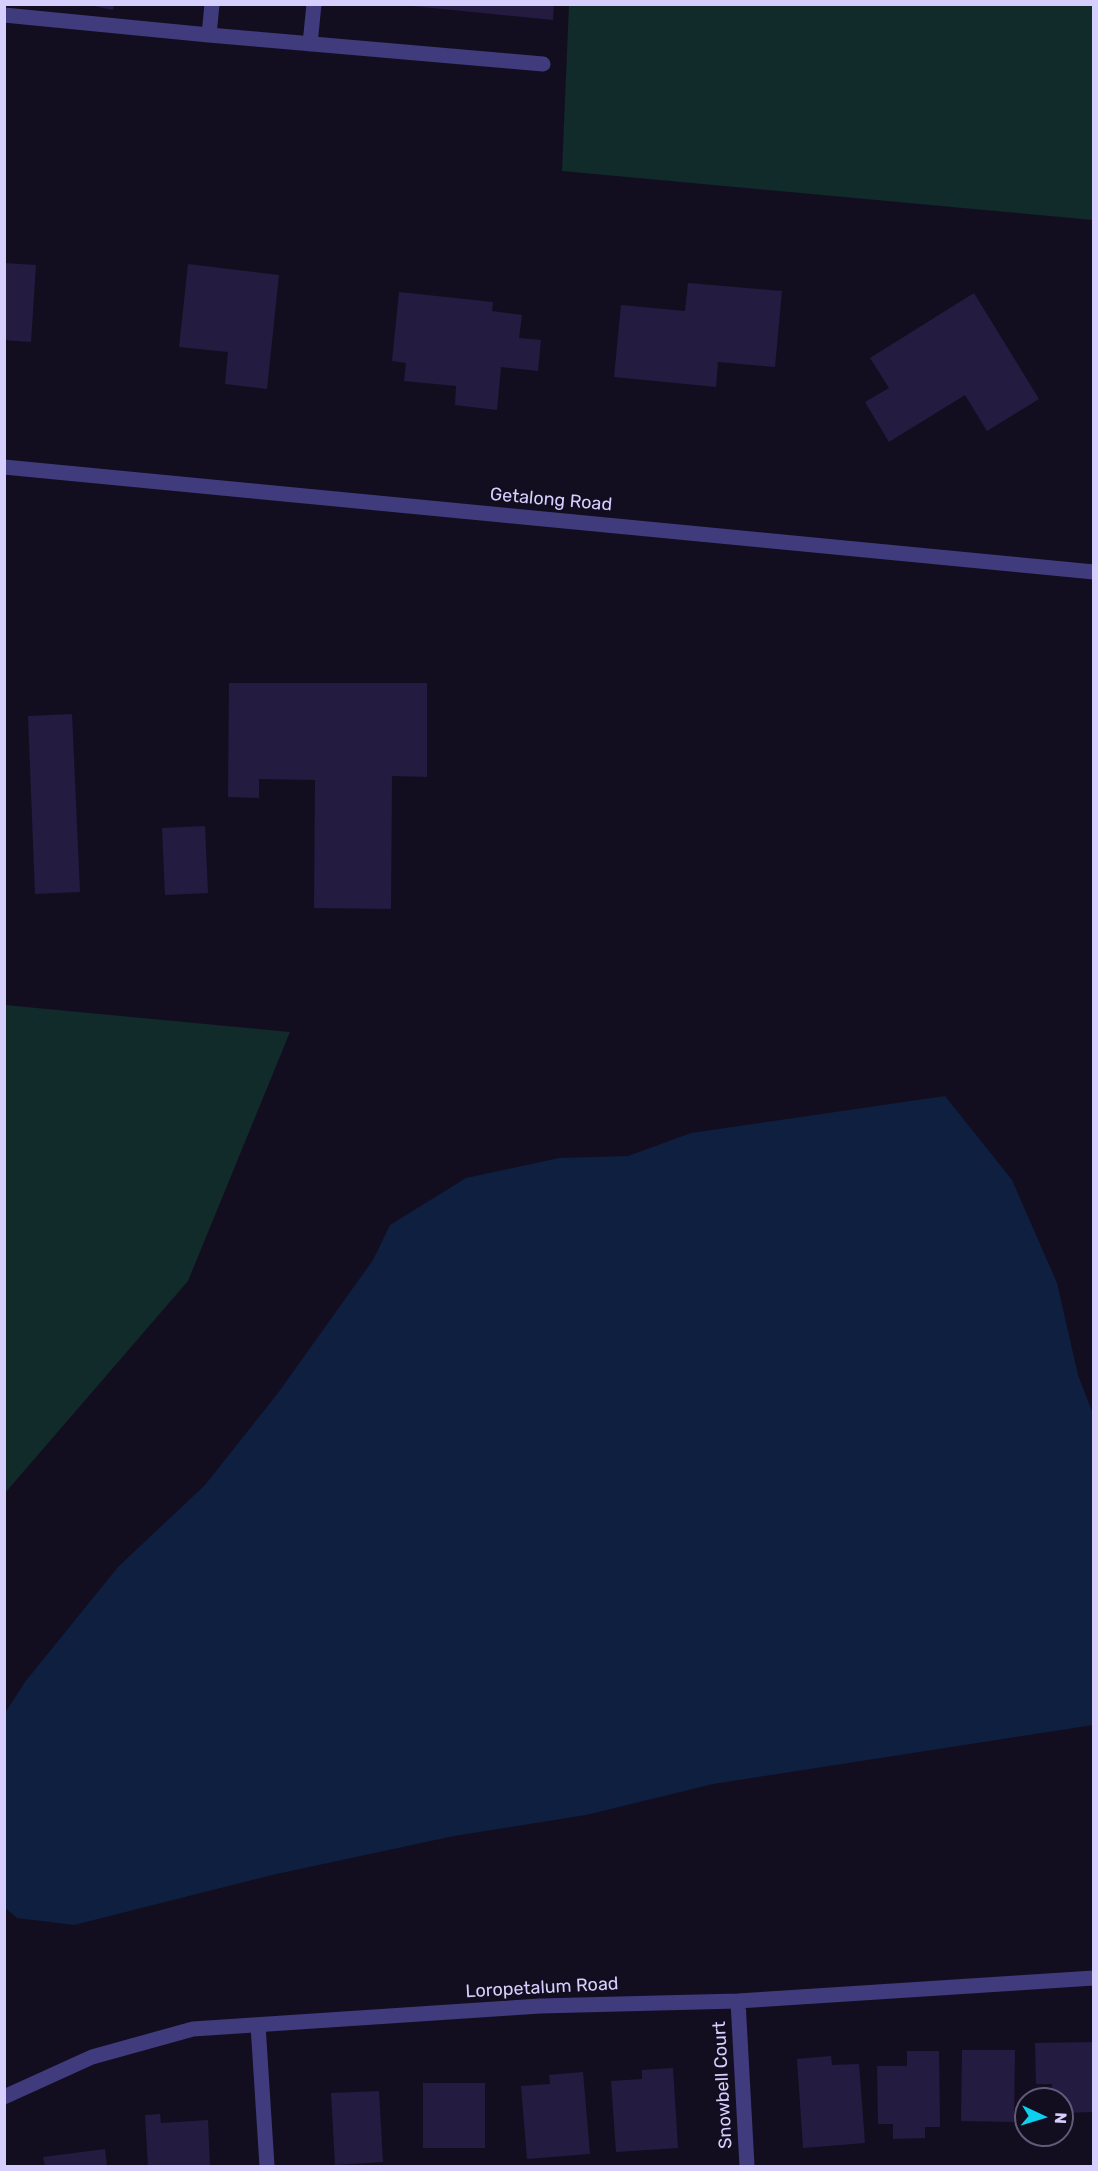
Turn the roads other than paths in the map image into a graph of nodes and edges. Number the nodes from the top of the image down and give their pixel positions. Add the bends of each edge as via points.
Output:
1 (212, 4) edge
2 (314, 4) edge
3 (4, 15) edge
4 (209, 35) junction
5 (310, 44) junction
6 (543, 64) dead end
7 (4, 467) edge
8 (1094, 572) edge
9 (1094, 1978) edge
10 (738, 2001) junction
11 (258, 2025) junction
12 (4, 2097) edge
13 (267, 2166) edge
14 (747, 2166) edge

1 - 4 street
2 - 5 street
3 - 4 street
4 - 5 street
5 - 6 street
7 - 8 street, Getalong Road
9 - 10 street, Loropetalum Road
10 - 11 street, Loropetalum Road via 540,2006
10 - 14 street, Snowbell Court
11 - 12 street, Loropetalum Road via 193,2029 103,2054
11 - 13 street

